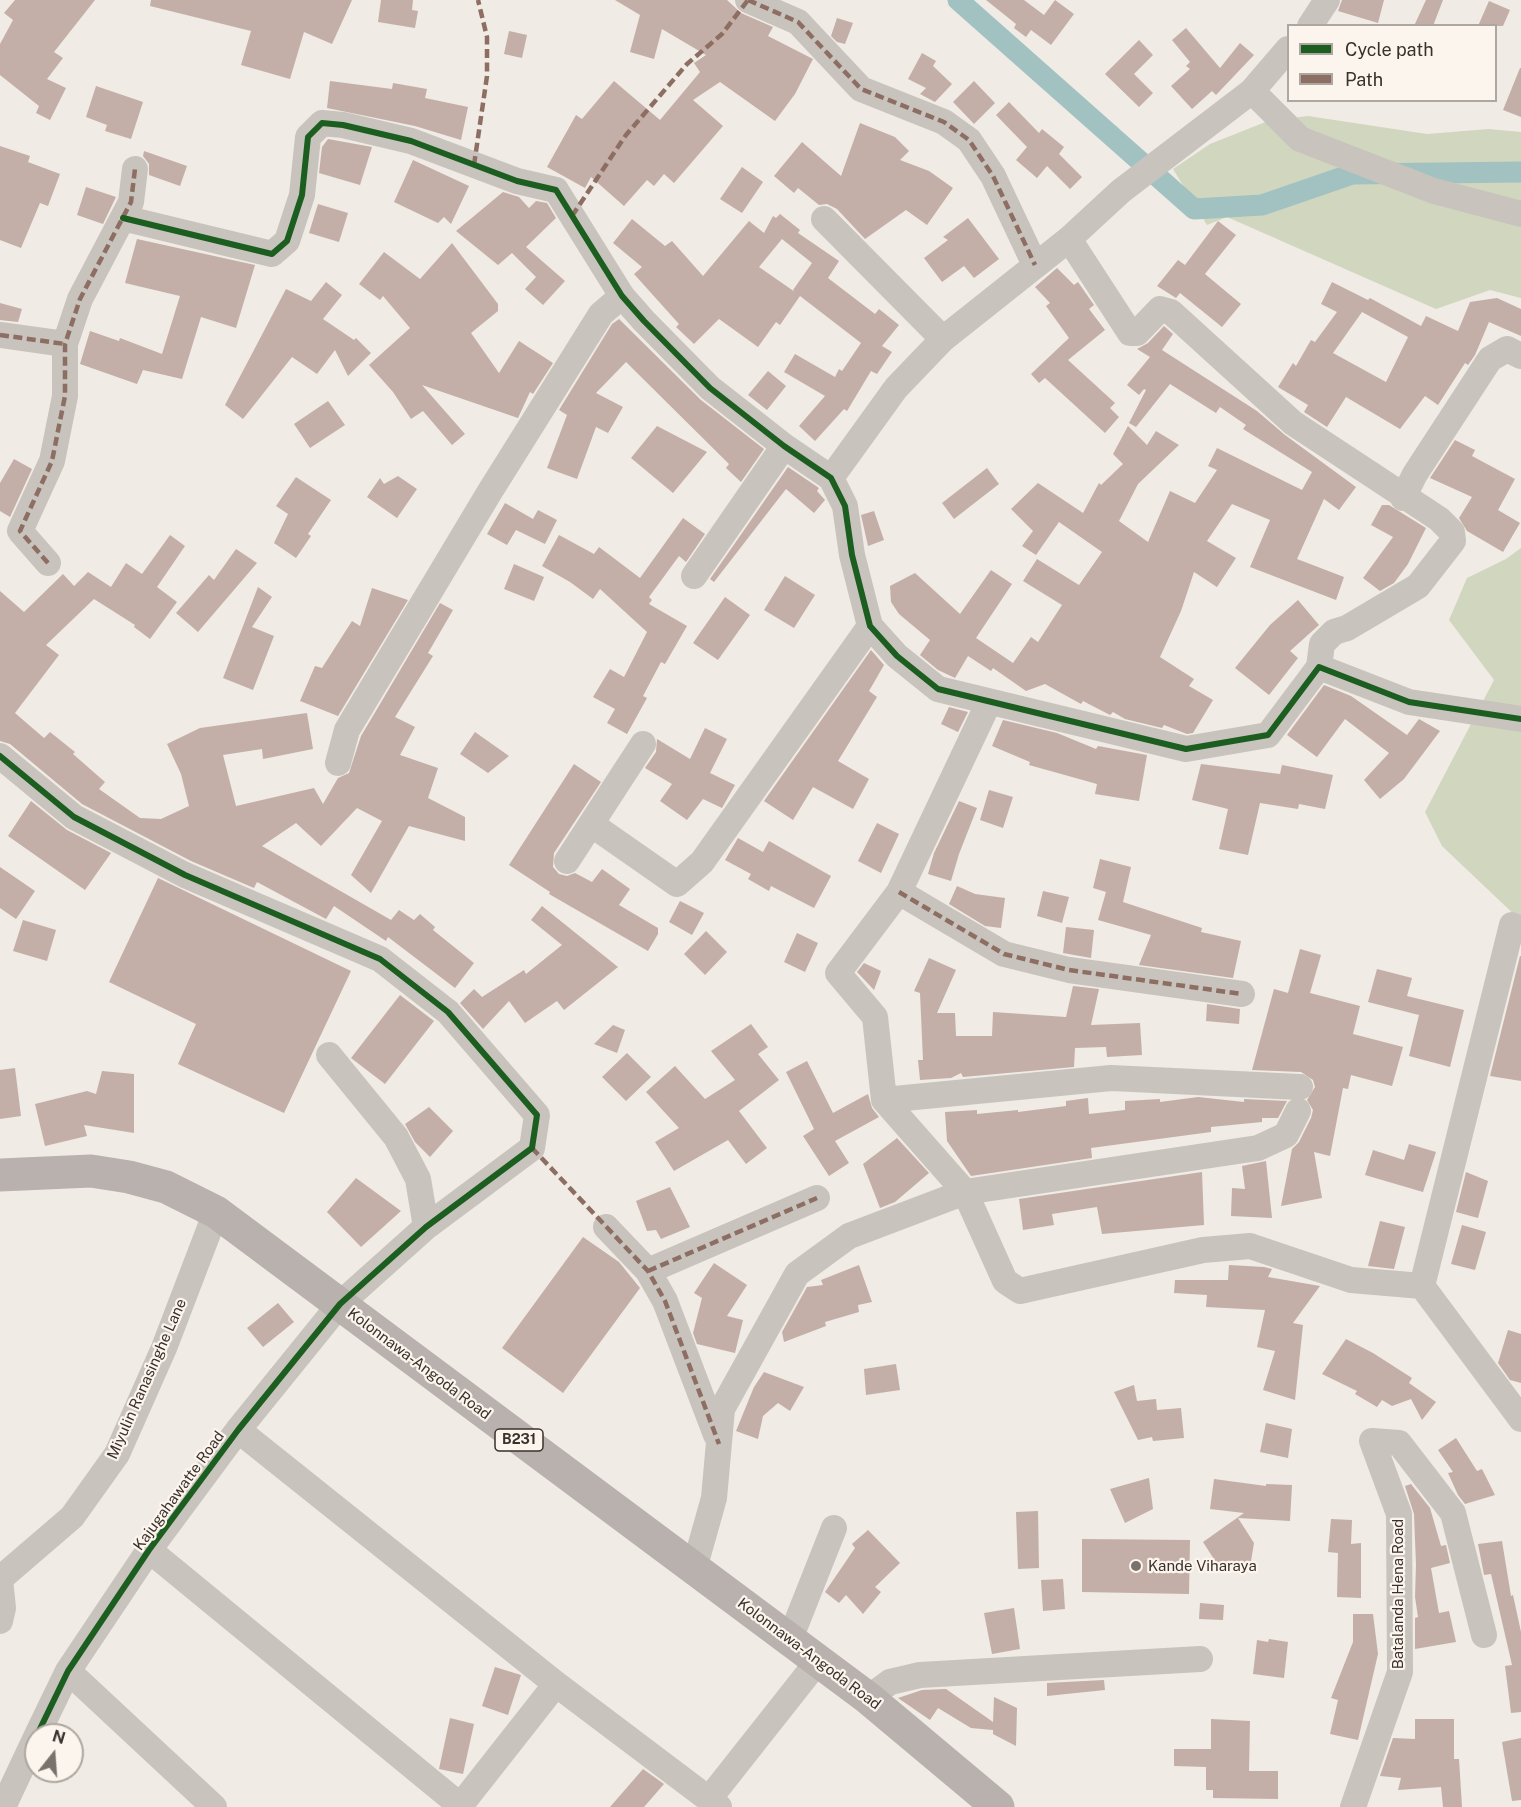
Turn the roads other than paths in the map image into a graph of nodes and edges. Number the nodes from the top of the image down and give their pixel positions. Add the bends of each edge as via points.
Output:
1 (748, 0) edge
2 (1326, 0) edge
3 (1311, 24) edge
4 (1287, 50) edge
5 (1252, 91) junction
6 (135, 169) dead end
7 (1521, 214) edge
8 (123, 218) junction
9 (824, 219) dead end
10 (1069, 239) junction
11 (1035, 265) junction
12 (622, 296) junction
13 (0, 335) edge
14 (943, 339) junction
15 (65, 344) junction
16 (1521, 356) edge
17 (784, 446) junction
18 (831, 478) junction
19 (1403, 498) junction
20 (48, 564) dead end
21 (694, 576) dead end
22 (870, 626) junction
23 (1319, 667) junction
24 (989, 702) junction
25 (1521, 719) edge
26 (643, 744) dead end
27 (0, 756) edge
28 (338, 763) dead end
29 (591, 824) junction
30 (567, 861) dead end
31 (899, 892) junction
32 (1512, 925) dead end
33 (1242, 994) dead end
34 (329, 1055) dead end
35 (884, 1100) junction
36 (0, 1175) edge
37 (965, 1192) junction
38 (818, 1198) dead end
39 (216, 1212) junction
40 (426, 1227) junction
41 (606, 1227) dead end
42 (648, 1271) junction
43 (1422, 1286) junction
44 (340, 1305) junction
45 (1521, 1419) edge
46 (238, 1430) junction
47 (719, 1444) junction
48 (834, 1528) dead end
49 (150, 1550) junction
50 (694, 1569) junction
51 (0, 1579) edge
52 (0, 1621) edge
53 (1484, 1635) dead end
54 (790, 1639) junction
55 (1200, 1659) dead end
56 (818, 1661) junction
57 (68, 1671) junction
58 (556, 1684) junction
59 (868, 1698) junction
60 (43, 1723) edge
61 (24, 1763) edge
62 (714, 1803) edge
63 (461, 1806) edge
64 (3, 1807) edge
65 (214, 1807) edge
66 (998, 1807) edge
67 (1353, 1807) edge

1 - 11 street via 798,22 861,89 944,122 969,140 993,176
2 - 3 street
4 - 5 street
5 - 7 street via 1300,139 1434,191
5 - 10 street via 1121,192
6 - 8 street via 131,202
8 - 12 street via 272,254 287,241 302,195 308,137 321,123 343,125 411,141 517,181 556,190
8 - 15 street via 80,299
9 - 14 street
10 - 11 street
10 - 19 street via 1130,333 1137,333 1160,309 1171,312 1293,423
11 - 14 street
12 - 17 street via 710,388
12 - 28 street via 601,314 489,493 347,730
13 - 15 street
14 - 18 street via 896,388
15 - 20 street via 65,396 52,462 20,531
16 - 19 street via 1507,349 1490,359
17 - 18 street
17 - 21 street
18 - 22 street via 845,506 852,555
19 - 23 street via 1439,519 1452,532 1453,541 1418,586 1334,632 1322,644
22 - 24 street via 897,656 938,689
22 - 29 street via 702,862 677,884
23 - 24 street via 1268,735 1186,749
23 - 25 street via 1409,702
24 - 31 street
26 - 29 street
27 - 40 street, Kajugahawatte Road via 74,817 185,875 380,959 448,1012 537,1115 532,1148
29 - 30 street
31 - 33 street via 1004,954 1069,970
31 - 35 street via 838,973 875,1017
32 - 43 street
34 - 40 street via 396,1137 418,1179
35 - 37 street
35 - 37 street via 1111,1078 1299,1099 1286,1135 1258,1148
36 - 39 main road, Kolonnawa-Angoda Road / B231 via 91,1171 129,1177 166,1187
37 - 43 street via 1005,1281 1020,1291 1203,1250 1250,1246 1351,1280
37 - 47 street via 849,1236 797,1274 722,1409
38 - 42 street
39 - 44 main road, Kolonnawa-Angoda Road / B231
39 - 51 street, Miyulin Ranasinghe Lane via 164,1348 117,1454 72,1517
40 - 44 street, Kajugahawatte Road
41 - 42 street
42 - 47 street via 665,1301
43 - 45 street
44 - 46 street, Kajugahawatte Road
44 - 50 main road, Kolonnawa-Angoda Road / B231
46 - 49 street, Kajugahawatte Road
46 - 58 street
47 - 50 street via 714,1498
48 - 54 street
49 - 57 street, Kajugahawatte Road
49 - 63 street
50 - 54 main road, Kolonnawa-Angoda Road / B231
51 - 52 street
53 - 67 street, Batalanda Hena Road via 1453,1513 1399,1443 1372,1441 1399,1514 1400,1672
54 - 56 main road, Kolonnawa-Angoda Road / B231
55 - 59 street via 920,1675 890,1682
56 - 59 main road, Kolonnawa-Angoda Road / B231
56 - 62 street
57 - 60 street, Kajugahawatte Road
57 - 65 street
58 - 62 street
58 - 63 street
59 - 66 main road, Kolonnawa-Angoda Road / B231
61 - 64 street, Kajugahawatte Road

